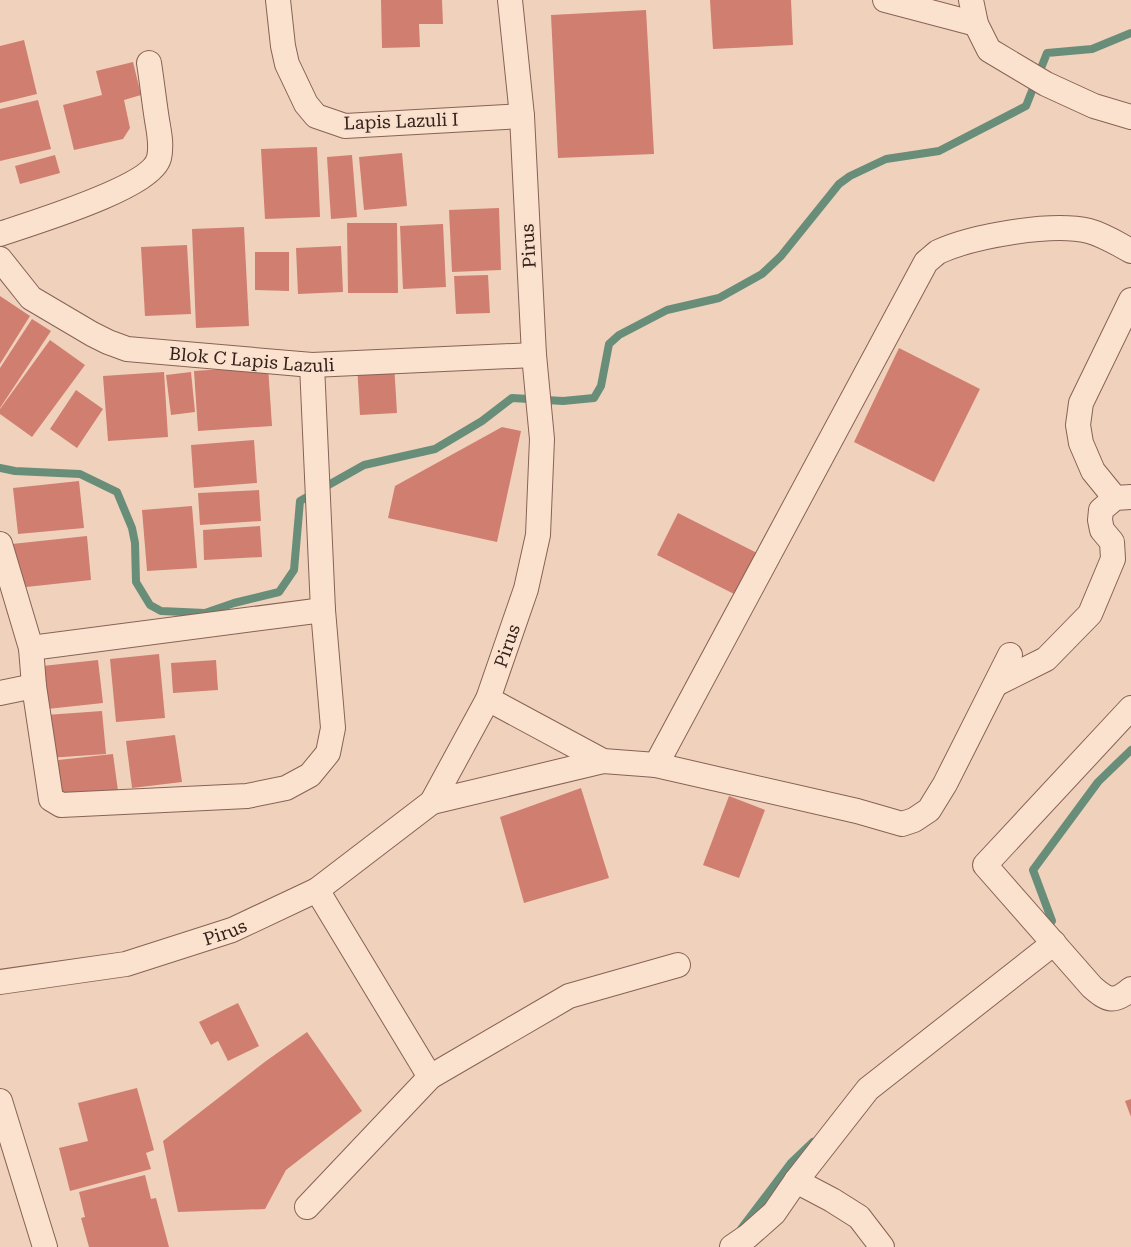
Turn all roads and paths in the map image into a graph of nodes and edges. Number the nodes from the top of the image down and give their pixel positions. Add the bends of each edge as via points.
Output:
1 (278, 0) edge
2 (514, 0) edge
3 (885, 0) edge
4 (971, 0) edge
5 (976, 24) junction
6 (149, 63) dead end
7 (522, 116) junction
8 (1131, 117) edge
9 (0, 234) edge
10 (1131, 251) edge
11 (0, 259) edge
12 (1131, 300) edge
13 (534, 355) junction
14 (312, 365) junction
15 (1123, 497) edge
16 (1122, 543) edge
17 (0, 544) edge
18 (323, 610) junction
19 (32, 648) junction
20 (1010, 655) dead end
21 (996, 684) junction
22 (34, 686) junction
23 (0, 693) edge
24 (488, 699) junction
25 (1131, 708) edge
26 (603, 761) junction
27 (656, 764) junction
28 (432, 802) junction
29 (317, 890) junction
30 (1054, 944) junction
31 (678, 965) dead end
32 (0, 982) edge
33 (1131, 989) edge
34 (430, 1077) junction
35 (0, 1101) edge
36 (796, 1181) junction
37 (307, 1207) dead end
38 (45, 1247) edge
39 (732, 1247) edge
40 (882, 1247) edge

1 - 7 street, Lapis Lazuli I via 288,64 306,104 316,116 345,126
2 - 7 street, Pirus
3 - 5 street
4 - 5 street
5 - 8 street via 989,50 1046,84 1094,106
6 - 9 street via 160,146 160,156 154,168 103,198
7 - 13 street, Pirus
10 - 27 street via 1089,231 1032,229 993,235 937,253 926,262
11 - 14 street, Blok C Lapis Lazuli via 32,298 92,334 127,349
12 - 15 street via 1081,403 1078,425 1092,470
13 - 14 street, Blok C Lapis Lazuli
13 - 24 street, Pirus via 542,426 538,534 526,588
14 - 18 street
15 - 16 street via 1102,510 1100,520 1102,530
16 - 21 street via 1090,614 1046,659
17 - 19 street
18 - 19 street
18 - 22 street via 333,728 328,754 310,775 286,788 247,796 61,805 51,798
19 - 22 street
20 - 21 street
21 - 27 street via 930,810 902,824
22 - 23 street
24 - 26 street
24 - 28 street, Pirus
25 - 30 street via 985,865
26 - 27 street
26 - 28 street
28 - 29 street, Pirus
29 - 32 street, Pirus via 232,930 126,964
29 - 34 street
30 - 33 street via 1092,988 1104,997 1120,998
30 - 36 street via 868,1089
31 - 34 street via 569,996
34 - 37 street
35 - 38 street
36 - 39 street via 774,1213
36 - 40 street via 859,1217

